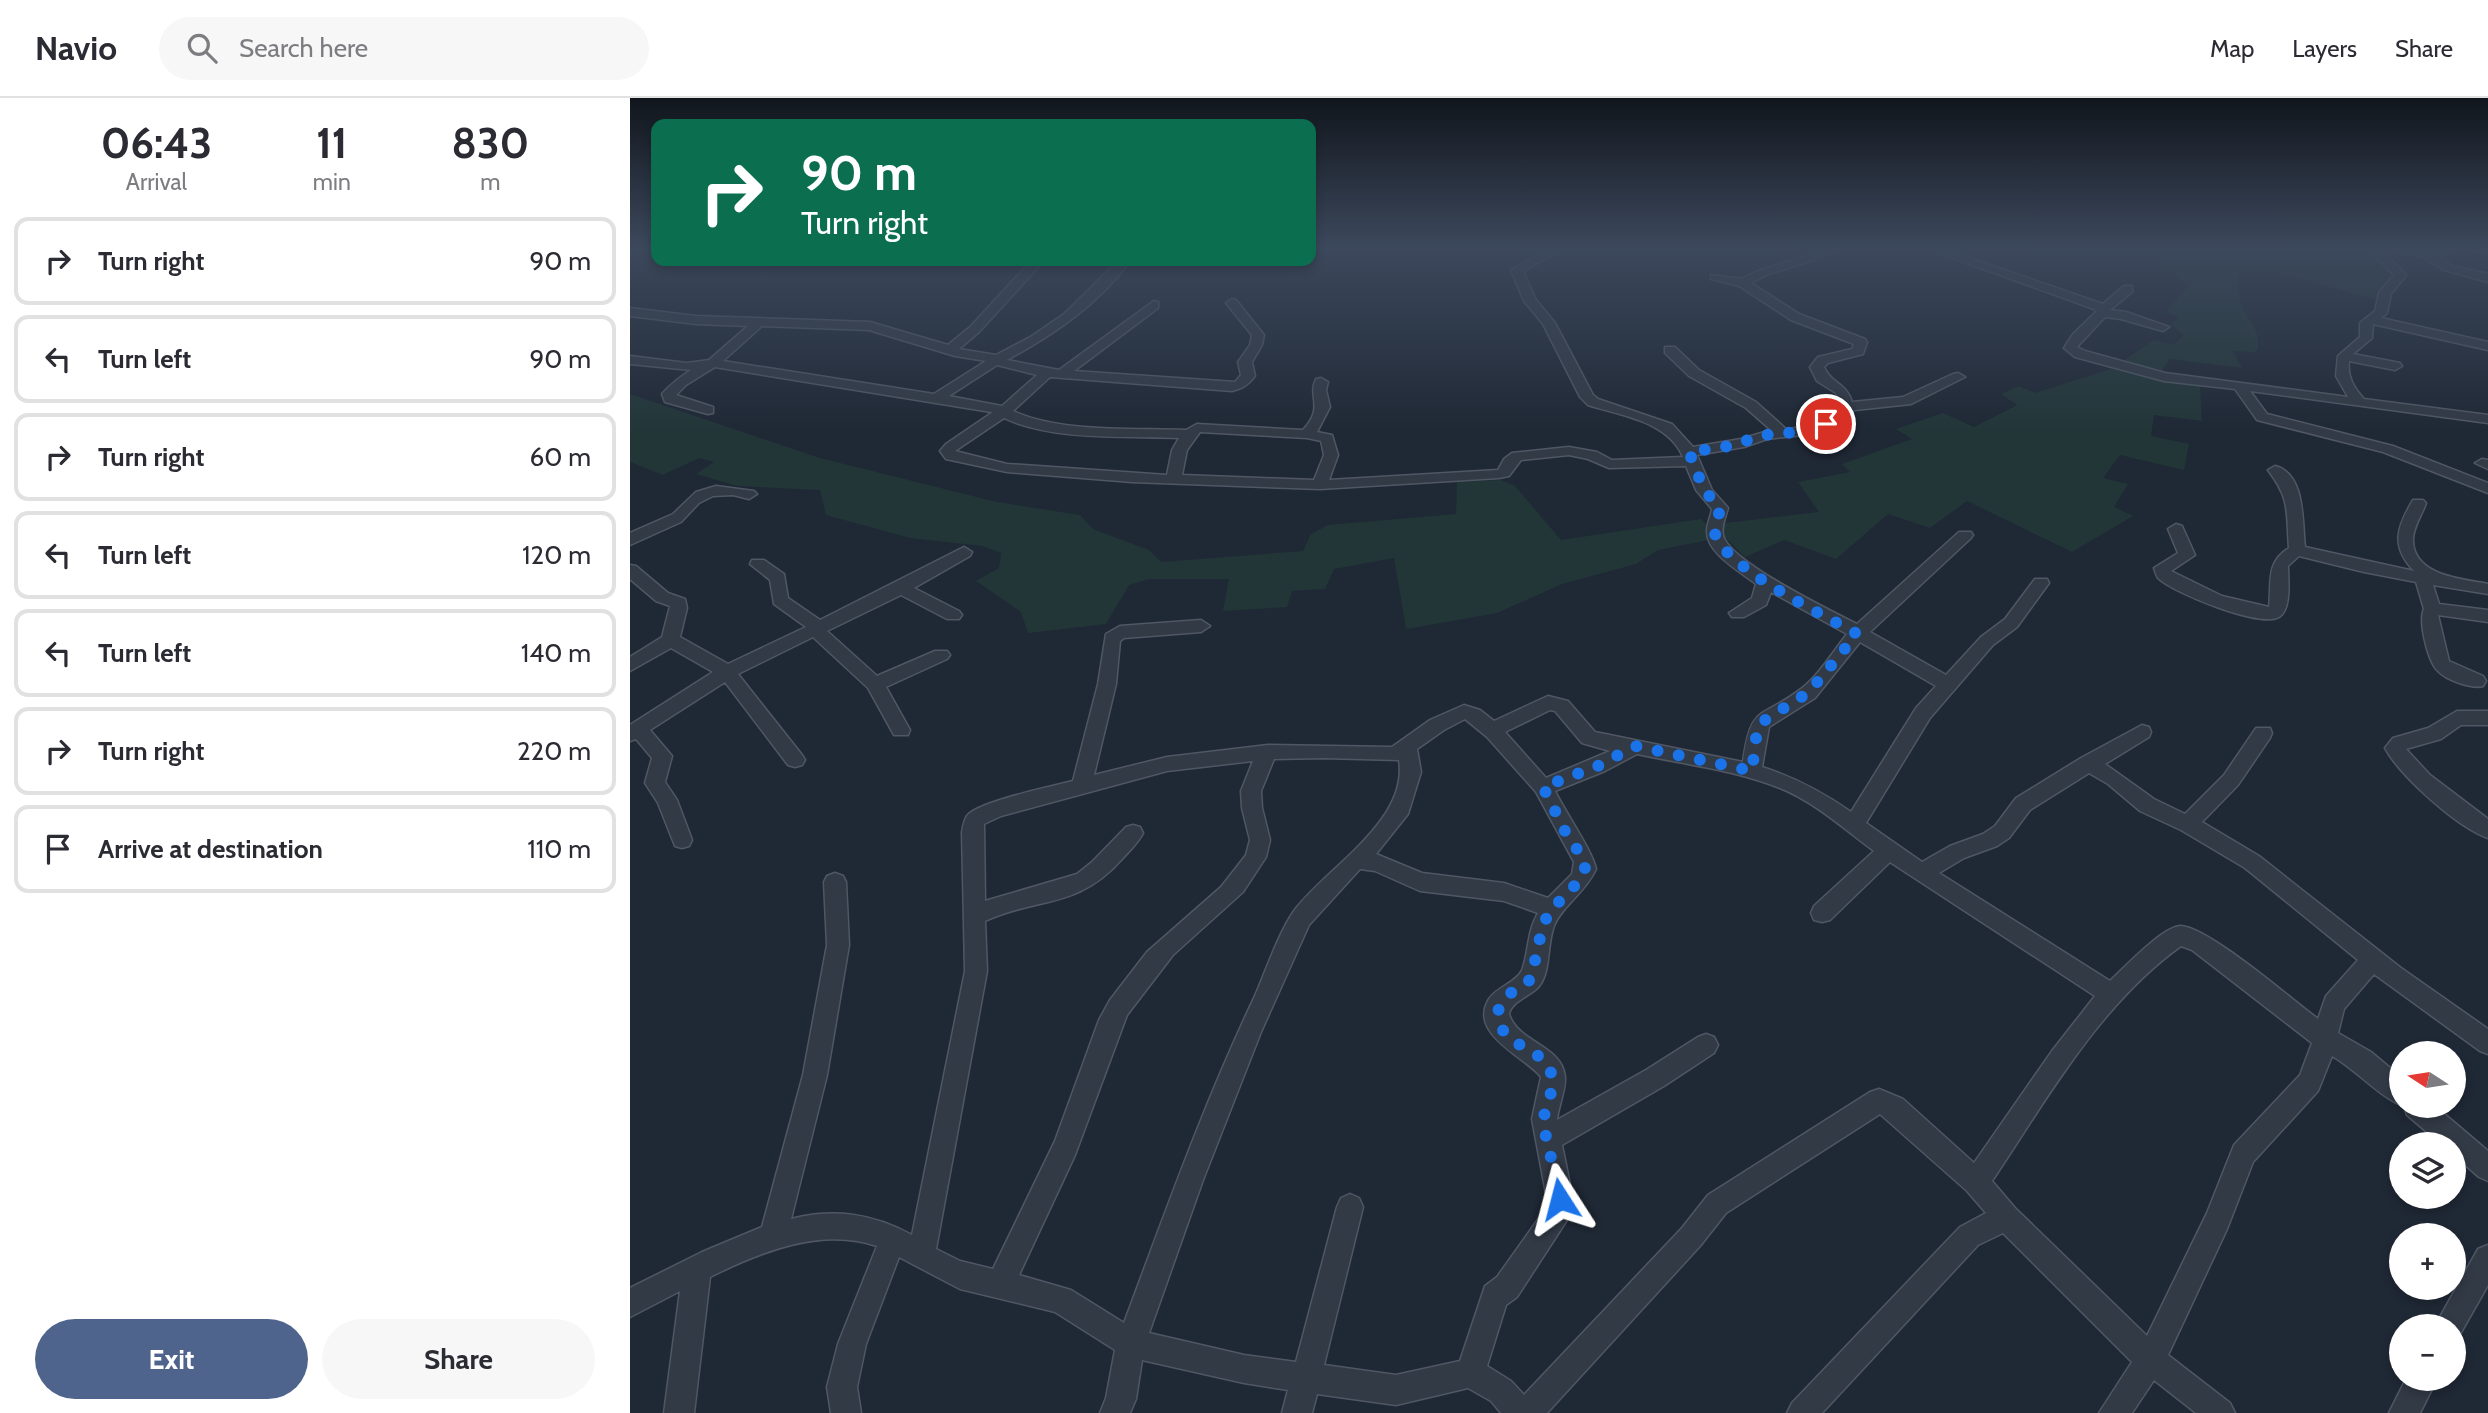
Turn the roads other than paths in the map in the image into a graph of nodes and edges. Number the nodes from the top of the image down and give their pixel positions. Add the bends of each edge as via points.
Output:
1 (992, 308) edge
2 (1077, 308) edge
3 (1150, 308) edge
4 (1236, 308) edge
5 (1536, 308) edge
6 (1782, 308) edge
7 (2095, 308) edge
8 (2106, 308) edge
9 (2382, 308) edge
10 (2102, 311) junction
11 (630, 312) edge
12 (2372, 320) junction
13 (759, 322) junction
14 (2163, 327) dead end
15 (2488, 345) edge
16 (951, 349) junction
17 (1670, 350) dead end
18 (2344, 356) junction
19 (630, 360) edge
20 (996, 360) junction
21 (713, 363) junction
22 (2395, 366) dead end
23 (1046, 373) junction
24 (1062, 374) junction
25 (1958, 377) dead end
26 (1321, 382) dead end
27 (2240, 386) junction
28 (937, 398) junction
29 (2360, 403) junction
30 (1847, 408) junction
31 (708, 411) dead end
32 (1004, 411) junction
33 (2488, 419) edge
34 (1782, 433) junction
35 (1189, 434) junction
36 (1307, 434) junction
37 (1691, 456) junction
38 (2275, 470) dead end
39 (1174, 479) junction
40 (1320, 485) junction
41 (2488, 488) edge
42 (749, 494) dead end
43 (2418, 503) dead end
44 (2176, 529) dead end
45 (1965, 535) dead end
46 (630, 540) edge
47 (2297, 550) junction
48 (964, 552) dead end
49 (758, 564) dead end
50 (630, 570) edge
51 (2430, 578) junction
52 (1765, 582) junction
53 (2041, 583) dead end
54 (901, 588) junction
55 (2488, 589) edge
56 (2432, 609) junction
57 (1738, 613) dead end
58 (953, 615) dead end
59 (2488, 616) edge
60 (1201, 626) dead end
61 (817, 629) junction
62 (1857, 634) junction
63 (671, 640) junction
64 (942, 655) dead end
65 (630, 665) edge
66 (727, 672) junction
67 (2477, 681) dead end
68 (875, 684) junction
69 (1949, 686) junction
70 (2488, 718) edge
71 (901, 730) dead end
72 (1493, 730) junction
73 (634, 732) edge
74 (2142, 732) dead end
75 (2263, 733) dead end
76 (1407, 748) junction
77 (1627, 748) junction
78 (1268, 752) junction
79 (795, 760) dead end
80 (2088, 763) junction
81 (1752, 771) junction
82 (1082, 786) junction
83 (1543, 787) junction
84 (2188, 824) junction
85 (1853, 826) junction
86 (2488, 830) edge
87 (1133, 833) dead end
88 (682, 840) dead end
89 (1888, 851) junction
90 (1358, 859) junction
91 (1922, 873) junction
92 (835, 882) dead end
93 (1552, 909) junction
94 (1822, 913) dead end
95 (976, 915) junction
96 (2373, 959) junction
97 (2111, 994) junction
98 (2324, 1038) junction
99 (2488, 1043) edge
100 (1706, 1045) dead end
101 (2389, 1083) edge
102 (2430, 1118) edge
103 (1548, 1139) junction
104 (2488, 1168) edge
105 (1976, 1182) junction
106 (1350, 1208) dead end
107 (2006, 1217) junction
108 (773, 1237) junction
109 (893, 1238) junction
110 (920, 1256) junction
111 (2488, 1259) edge
112 (697, 1270) junction
113 (1000, 1284) junction
114 (630, 1303) edge
115 (2456, 1314) edge
116 (1132, 1343) junction
117 (2151, 1360) junction
118 (1470, 1373) junction
119 (1304, 1378) junction
120 (2416, 1391) edge
121 (678, 1413) edge
122 (846, 1413) edge
123 (1115, 1413) edge
124 (1297, 1413) edge
125 (1521, 1413) edge
126 (1527, 1413) edge
127 (1802, 1413) edge
128 (2114, 1413) edge
129 (2220, 1413) edge
130 (2404, 1413) edge

1 - 16 street
2 - 20 street via 1036,339
3 - 24 street
4 - 24 street via 1258,335 1245,362 1248,376 1240,385
5 - 37 street via 1593,402 1667,427
6 - 30 street via 1861,342 1858,351 1823,360 1817,367 1822,378 1842,391
7 - 10 street
8 - 10 street
9 - 12 street
10 - 14 street
10 - 27 street via 2077,337 2070,348 2073,351 2164,377
11 - 13 street
12 - 15 street
12 - 18 street via 2364,328 2366,338
13 - 16 street via 870,327
13 - 21 street
16 - 20 street
17 - 34 street via 1694,373 1751,405
18 - 22 street
18 - 29 street via 2343,382
19 - 21 street via 687,367
20 - 23 street
20 - 28 street
21 - 28 street
21 - 31 street via 669,394
23 - 24 street
23 - 32 street
25 - 30 street via 1906,401
26 - 36 street via 1325,405
27 - 29 street
27 - 41 street via 2262,417 2388,449
28 - 32 street
29 - 33 street
30 - 34 street via 1818,429
32 - 35 street via 1029,424
32 - 39 street via 947,451 951,456 1007,468
34 - 37 street
35 - 36 street via 1207,427
35 - 39 street via 1177,457
36 - 40 street via 1327,438 1331,455
37 - 40 street via 1609,464 1569,451 1517,456 1499,474
37 - 52 street via 1704,490 1720,508 1717,542
38 - 47 street via 2294,496
39 - 40 street
42 - 46 street via 718,489 692,502 673,521
43 - 51 street via 2406,546
44 - 47 street via 2188,555 2167,564 2162,568 2164,574 2210,598 2263,612 2273,613 2278,608 2280,565
45 - 62 street
47 - 51 street
48 - 54 street
49 - 61 street via 778,579 780,600
50 - 63 street via 662,597 679,603
51 - 55 street
51 - 56 street
52 - 57 street via 1760,601
52 - 62 street
53 - 69 street via 2011,622 1987,641
54 - 58 street
54 - 61 street
56 - 59 street
56 - 67 street via 2428,615 2440,663
60 - 82 street via 1121,632 1112,638 1107,684
61 - 66 street
61 - 68 street
62 - 69 street
62 - 81 street via 1809,692 1762,722
63 - 65 street
63 - 66 street
64 - 68 street
66 - 73 street
66 - 79 street
68 - 71 street
69 - 85 street via 1923,713
70 - 86 street via 2457,718 2434,734 2395,748 2437,790
72 - 76 street via 1464,712
72 - 77 street via 1548,703 1561,706 1589,738
72 - 83 street
73 - 88 street via 662,756 655,783 667,800
74 - 80 street
75 - 84 street via 2231,780
76 - 78 street via 1396,754
76 - 90 street via 1411,772 1398,814
77 - 81 street via 1642,746
77 - 83 street via 1598,766
78 - 82 street via 1167,764
78 - 113 street via 1256,772 1251,799 1262,839 1258,853 1226,898 1170,943 1121,1002 1066,1146
80 - 84 street via 2147,805
80 - 91 street via 2023,804 2002,832
81 - 85 street via 1813,796
82 - 95 street via 975,819
83 - 93 street via 1585,869
84 - 96 street via 2262,870
85 - 89 street
87 - 95 street via 1104,864 1074,886 1007,901
89 - 91 street
89 - 94 street
90 - 93 street via 1420,882 1504,892
90 - 116 street via 1301,919 1190,1180
91 - 97 street
92 - 108 street via 838,945 815,1076
93 - 103 street via 1543,924 1535,972 1504,998 1497,1014 1513,1042 1549,1067 1553,1086 1544,1119
95 - 110 street via 972,997
96 - 98 street via 2334,1004
96 - 99 street
97 - 98 street via 2172,939 2184,936 2200,943
97 - 105 street via 2060,1059
98 - 101 street
98 - 117 street via 2318,1068 2309,1083 2243,1154 2218,1220
100 - 103 street
102 - 104 street
103 - 118 street via 1559,1182 1556,1217 1507,1287 1495,1296
105 - 107 street
105 - 126 street via 1894,1108 1879,1101 1870,1105 1717,1204
106 - 119 street
107 - 117 street
107 - 127 street via 1969,1236
108 - 109 street via 826,1225 860,1227
108 - 112 street
109 - 110 street
109 - 122 street via 852,1344 842,1387
110 - 113 street via 952,1272
111 - 115 street
112 - 114 street
112 - 121 street
113 - 116 street via 1061,1300
116 - 119 street
116 - 123 street
117 - 128 street
117 - 129 street
118 - 119 street via 1396,1390
118 - 125 street via 1501,1391
119 - 124 street
120 - 130 street

